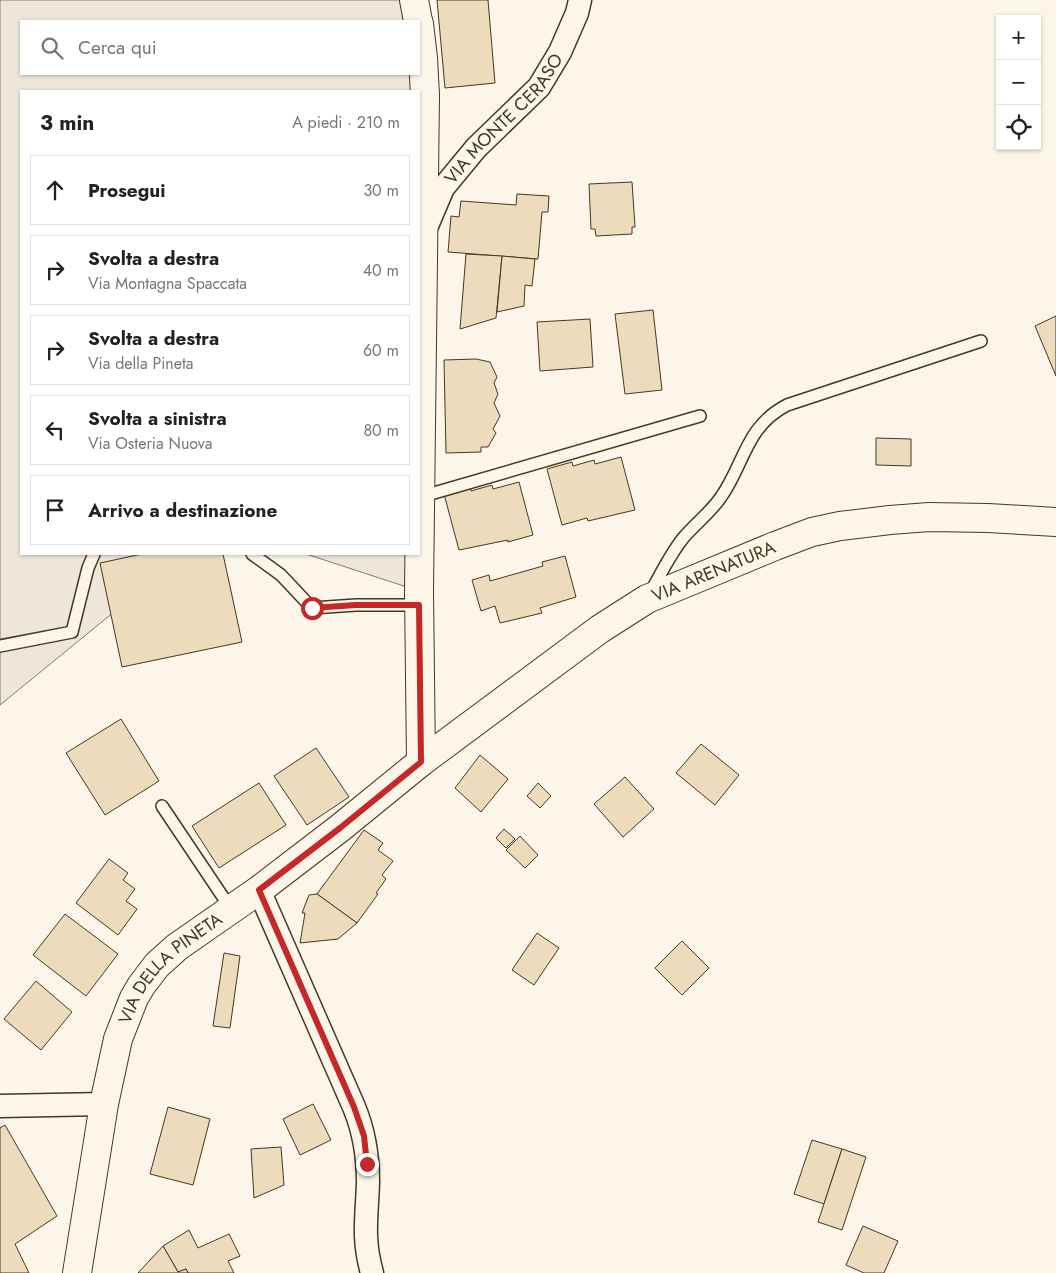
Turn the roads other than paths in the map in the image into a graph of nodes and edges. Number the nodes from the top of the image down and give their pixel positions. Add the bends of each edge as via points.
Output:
1 (414, 0) edge
2 (580, 0) edge
3 (417, 20) edge
4 (420, 41) edge
5 (424, 234) junction
6 (981, 341) dead end
7 (700, 416) dead end
8 (420, 498) joint
9 (1056, 522) edge
10 (94, 555) edge
11 (253, 555) edge
12 (419, 555) edge
13 (647, 599) junction
14 (419, 605) junction
15 (0, 646) edge
16 (421, 762) junction
17 (162, 806) dead end
18 (259, 890) junction
19 (231, 909) junction
20 (104, 1104) junction
21 (0, 1106) edge
22 (77, 1273) edge
23 (372, 1273) edge

1 - 3 street
2 - 5 street, VIA MONTE CERASO via 560,52 539,87 476,148 443,188
4 - 5 street via 424,78
5 - 8 street
6 - 13 lane via 787,405 770,415 749,442 722,497 676,547
7 - 8 lane
9 - 13 street, VIA ARENATURA via 929,517 840,526 812,532
10 - 15 lane via 72,632
11 - 14 lane via 282,575 312,608
12 - 14 street
13 - 16 street, VIA ARENATURA via 600,629
14 - 16 street
16 - 18 street, VIA DELLA PINETA
17 - 19 lane
18 - 19 street, VIA DELLA PINETA
18 - 23 street via 362,1128 367,1164 365,1243
19 - 20 street, VIA DELLA PINETA via 177,947 141,986 118,1040
20 - 21 street
20 - 22 street, VIA DELLA PINETA

